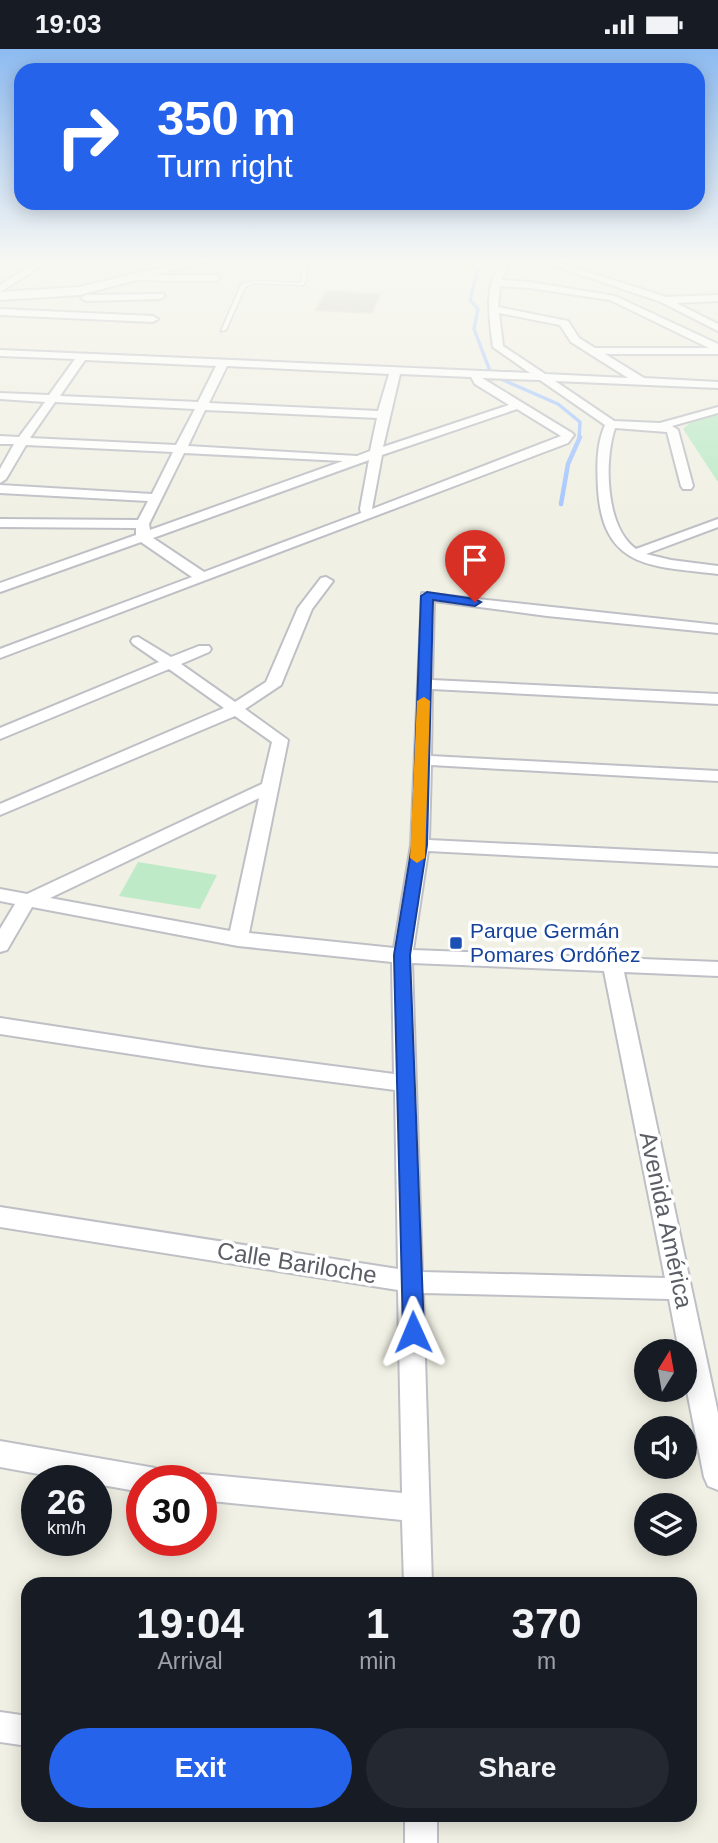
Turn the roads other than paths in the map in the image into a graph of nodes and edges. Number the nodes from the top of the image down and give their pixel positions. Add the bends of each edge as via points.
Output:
1 (498, 345) edge
2 (583, 345) edge
3 (718, 350) edge
4 (594, 351) junction
5 (0, 353) edge
6 (82, 357) junction
7 (223, 363) junction
8 (396, 371) junction
9 (475, 375) junction
10 (543, 378) junction
11 (642, 382) junction
12 (718, 384) edge
13 (0, 396) edge
14 (52, 399) junction
15 (519, 405) junction
16 (201, 406) junction
17 (718, 410) edge
18 (383, 415) junction
19 (611, 424) junction
20 (660, 426) junction
21 (0, 440) edge
22 (22, 441) junction
23 (181, 449) junction
24 (377, 453) junction
25 (362, 458) junction
26 (0, 479) edge
27 (687, 486) dead end
28 (0, 489) edge
29 (156, 498) junction
30 (369, 516) junction
31 (0, 523) edge
32 (718, 523) edge
33 (143, 530) junction
34 (633, 554) junction
35 (718, 570) edge
36 (203, 578) junction
37 (326, 581) dead end
38 (0, 588) edge
39 (427, 596) joint
40 (718, 629) edge
41 (138, 641) dead end
42 (204, 649) dead end
43 (1, 653) edge
44 (170, 664) junction
45 (425, 684) junction
46 (718, 699) edge
47 (234, 709) junction
48 (0, 734) edge
49 (421, 760) junction
50 (718, 776) edge
51 (271, 786) junction
52 (0, 810) edge
53 (419, 845) junction
54 (718, 860) edge
55 (0, 895) edge
56 (26, 902) junction
57 (239, 939) junction
58 (0, 946) edge
59 (402, 955) junction
60 (612, 963) junction
61 (718, 969) edge
62 (0, 1026) edge
63 (404, 1083) junction
64 (0, 1217) edge
65 (412, 1282) junction
66 (681, 1289) junction
67 (0, 1454) edge
68 (126, 1476) edge
69 (718, 1477) edge
70 (217, 1489) edge
71 (417, 1508) junction
72 (418, 1577) edge
73 (0, 1727) edge
74 (21, 1730) edge
75 (421, 1822) edge
76 (421, 1843) edge

1 - 10 street
2 - 4 street
3 - 4 street
4 - 11 street
5 - 6 street
6 - 7 street
6 - 14 street
7 - 8 street
7 - 16 street
8 - 9 street
8 - 18 street
9 - 10 street
9 - 15 street via 479,382
10 - 11 street
10 - 19 street
11 - 12 street
13 - 14 street
14 - 16 street
14 - 22 street
15 - 24 street
15 - 30 street via 568,435 564,441
16 - 18 street
16 - 23 street
17 - 20 street
18 - 24 street
19 - 20 street
19 - 34 street via 604,438 604,507 616,542
20 - 27 street via 671,430
21 - 22 street
22 - 23 street
22 - 26 street
23 - 25 street
23 - 29 street
24 - 25 street
24 - 30 street via 366,509
25 - 33 street
28 - 29 street
29 - 33 street
30 - 36 street
31 - 33 street
32 - 34 street
33 - 36 street
33 - 38 street
34 - 35 street
36 - 43 street
37 - 47 street via 305,608 273,685
39 - 40 street
39 - 45 street
41 - 44 street
42 - 44 street
44 - 47 street
44 - 48 street
45 - 46 street
45 - 49 street
47 - 51 street via 279,740
47 - 52 street
49 - 50 street
49 - 53 street
51 - 56 street
51 - 57 street
53 - 54 street
53 - 59 street
55 - 56 street
56 - 57 street
56 - 58 street
57 - 59 street
59 - 60 street
59 - 63 street
60 - 61 street
60 - 66 street, Avenida América
62 - 63 street
63 - 65 street
64 - 65 street, Calle Bariloche
65 - 66 street, Calle Bariloche
65 - 71 street
66 - 69 street, Avenida América
67 - 68 street
70 - 71 street
71 - 72 street
73 - 74 street
75 - 76 street

